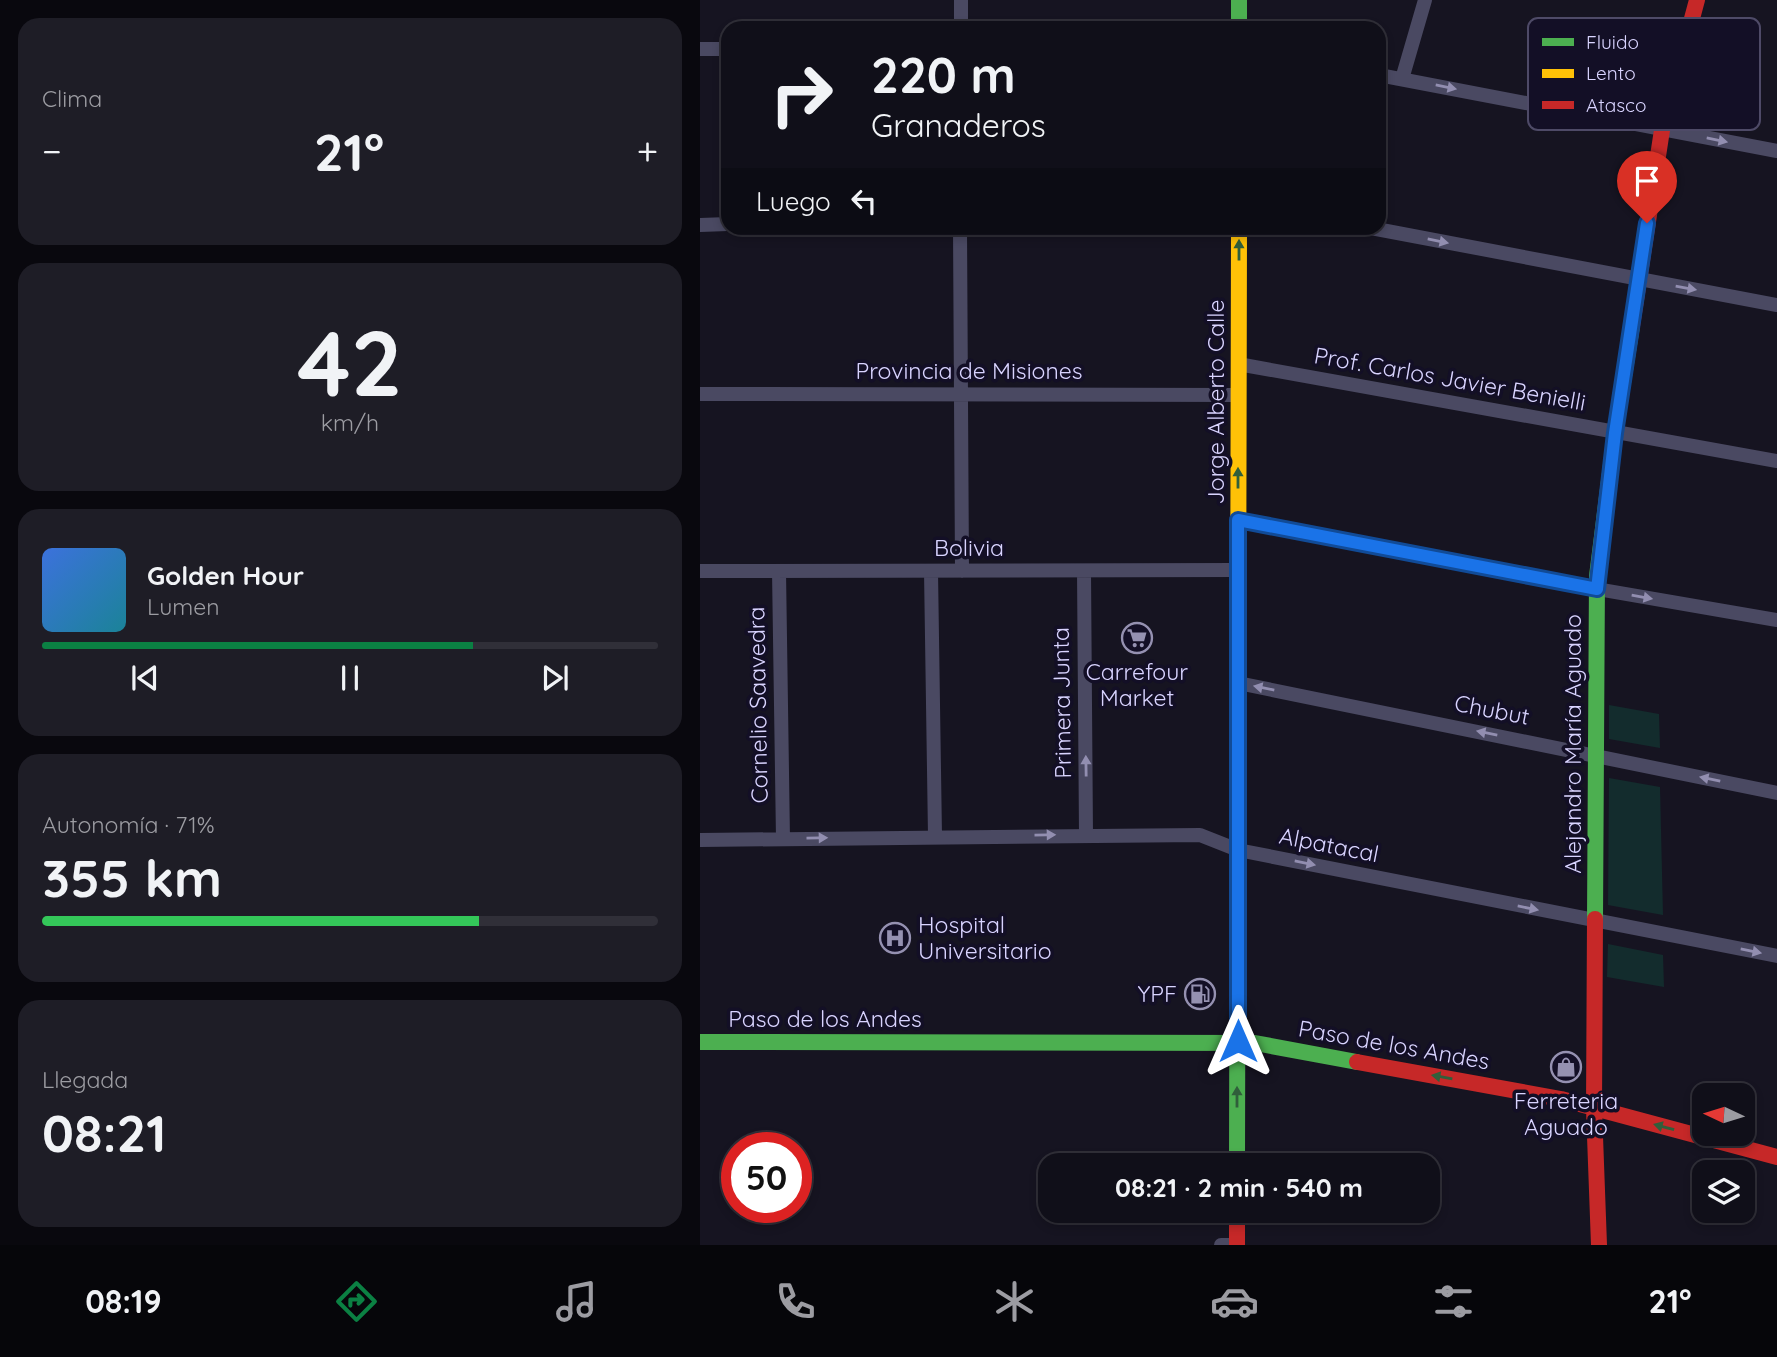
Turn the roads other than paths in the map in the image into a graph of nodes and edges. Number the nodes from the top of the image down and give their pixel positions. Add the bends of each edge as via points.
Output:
1 (961, 0) edge
2 (1239, 0) edge
3 (1424, 0) edge
4 (1697, 0) edge
5 (1692, 18) edge
6 (961, 21) edge
7 (1239, 21) edge
8 (700, 49) edge
9 (721, 49) edge
10 (1386, 76) edge
11 (1402, 79) junction
12 (1528, 104) edge
13 (1662, 130) joint
14 (1777, 151) edge
15 (721, 224) edge
16 (700, 225) edge
17 (1386, 231) edge
18 (960, 235) edge
19 (1239, 235) edge
20 (1638, 279) junction
21 (1777, 305) edge
22 (1238, 364) junction
23 (961, 393) junction
24 (700, 394) edge
25 (1238, 395) junction
26 (1615, 433) junction
27 (1777, 461) edge
28 (1238, 520) junction
29 (1238, 570) junction
30 (700, 571) edge
31 (779, 571) junction
32 (931, 571) junction
33 (961, 571) junction
34 (1084, 571) junction
35 (1597, 589) junction
36 (1777, 620) edge
37 (1238, 683) junction
38 (1595, 754) junction
39 (1777, 793) edge
40 (1086, 835) junction
41 (935, 836) junction
42 (783, 839) junction
43 (700, 840) edge
44 (1238, 850) junction
45 (1595, 921) junction
46 (1777, 956) edge
47 (1238, 1041) junction
48 (700, 1042) edge
49 (1594, 1109) junction
50 (1237, 1153) edge
51 (1777, 1157) edge
52 (1237, 1223) edge
53 (1221, 1245) edge
54 (1237, 1245) edge
55 (1599, 1245) edge

1 - 6 street
2 - 7 street
3 - 11 street
4 - 5 street, Alejandro María Aguado
8 - 9 street
10 - 11 street
11 -> 12 street
13 -> 14 street
13 - 20 street, Alejandro María Aguado
15 - 16 street
17 -> 20 street
18 - 23 street
22 -> 19 street, Jorge Alberto Calle
20 -> 21 street
20 - 26 street, Alejandro María Aguado
22 - 25 street, Jorge Alberto Calle
22 - 26 street, Prof. Carlos Javier Benielli
23 - 24 street, Provincia de Misiones
23 - 25 street, Provincia de Misiones
23 - 33 street
28 -> 25 street, Jorge Alberto Calle
26 - 27 street, Prof. Carlos Javier Benielli
26 - 35 street, Alejandro María Aguado
28 - 29 street, Jorge Alberto Calle
28 - 35 street
29 - 34 street, Bolivia
29 - 37 street, Jorge Alberto Calle
30 - 31 street, Bolivia
31 - 32 street, Bolivia
31 - 42 street, Cornelio Saavedra
32 - 33 street, Bolivia
32 - 41 street
33 - 34 street, Bolivia
40 -> 34 street, Primera Junta
35 -> 36 street
35 - 38 street, Alejandro María Aguado
38 -> 37 street, Chubut
37 - 44 street, Jorge Alberto Calle
39 -> 38 street, Chubut
38 - 45 street, Alejandro María Aguado
41 -> 40 street, Alpatacal
40 - 44 street, Alpatacal via 1200,835
42 -> 41 street, Alpatacal
42 - 43 street, Alpatacal
44 -> 45 street, Alpatacal
44 - 47 street, Jorge Alberto Calle
45 -> 46 street, Alpatacal
45 - 49 street, Alejandro María Aguado
47 - 48 street, Paso de los Andes
49 -> 47 street, Paso de los Andes
50 -> 47 street, Jorge Alberto Calle
51 -> 49 street, Paso de los Andes
49 - 55 street, Alejandro María Aguado
52 - 54 street
53 - 54 street

